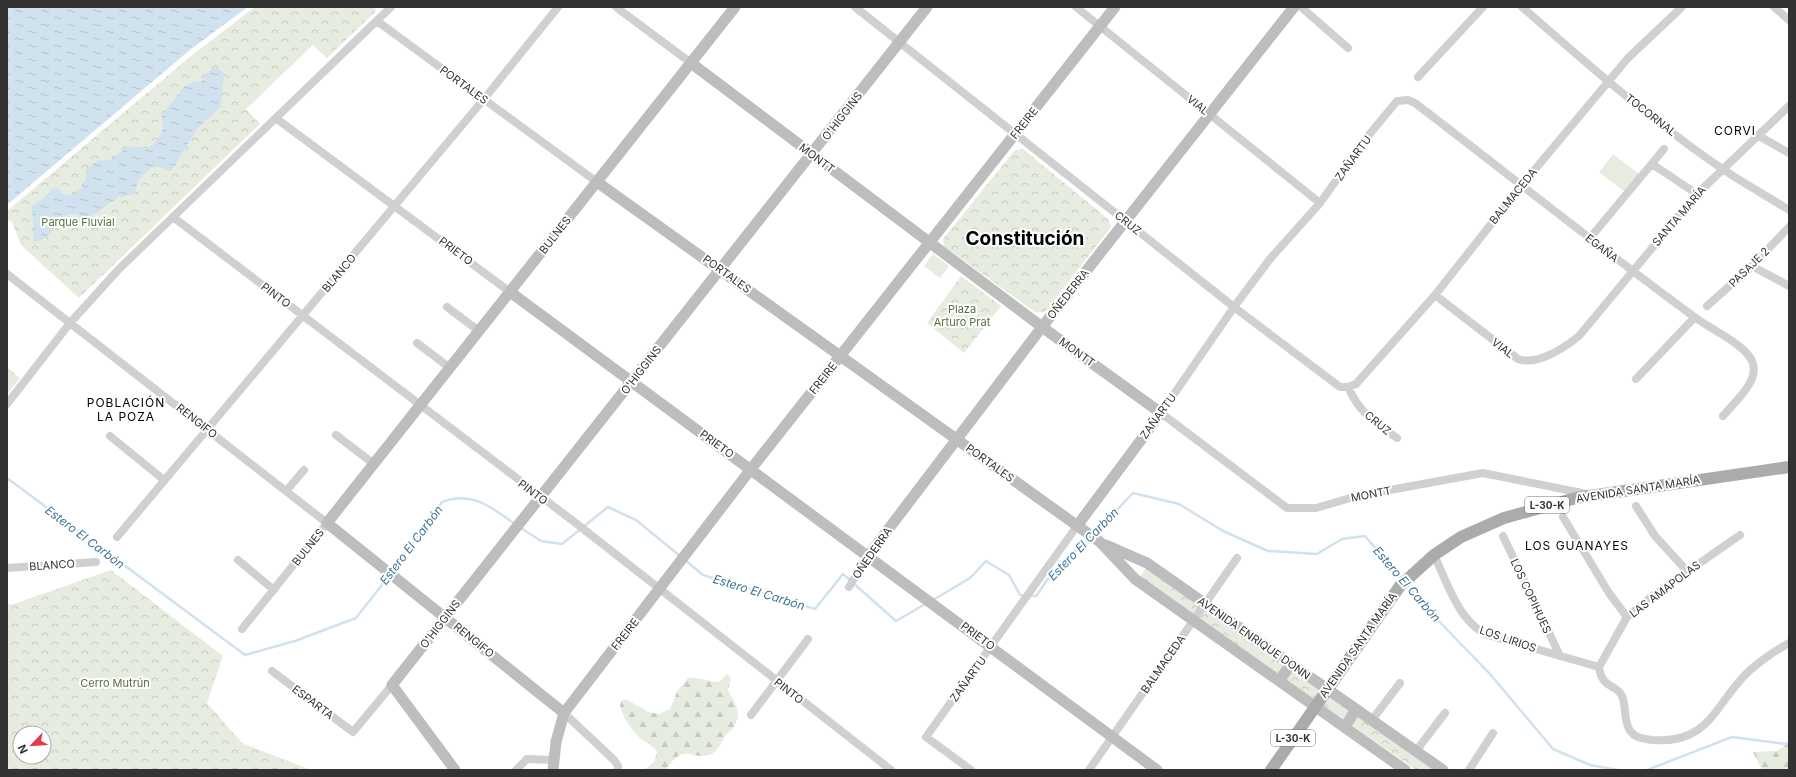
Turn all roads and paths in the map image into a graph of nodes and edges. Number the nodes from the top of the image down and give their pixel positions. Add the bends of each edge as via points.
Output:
1 (391, 7) edge
2 (558, 7) edge
3 (616, 7) edge
4 (735, 7) edge
5 (856, 7) edge
6 (927, 7) edge
7 (1076, 7) edge
8 (1115, 7) edge
9 (1294, 7) edge
10 (1301, 7) edge
11 (1483, 7) edge
12 (1522, 7) edge
13 (1682, 7) edge
14 (1774, 7) edge
15 (1789, 20) edge
16 (377, 21) junction
17 (1100, 26) junction
18 (900, 42) junction
19 (1348, 48) dead end
20 (691, 63) junction
21 (1418, 77) dead end
22 (1608, 81) junction
23 (484, 99) junction
24 (1397, 101) joint
25 (1789, 106) edge
26 (1210, 114) junction
27 (277, 119) junction
28 (1015, 134) junction
29 (1759, 136) junction
30 (1664, 149) dead end
31 (1789, 153) edge
32 (812, 154) junction
33 (1652, 164) junction
34 (1722, 169) junction
35 (597, 182) junction
36 (1522, 185) junction
37 (1697, 194) junction
38 (1320, 203) junction
39 (395, 206) junction
40 (1789, 210) edge
41 (173, 217) junction
42 (1126, 221) junction
43 (1789, 227) edge
44 (1590, 238) junction
45 (930, 243) junction
46 (1752, 266) junction
47 (721, 269) junction
48 (1632, 271) junction
49 (7, 274) edge
50 (1789, 286) edge
51 (510, 292) junction
52 (1435, 295) junction
53 (1707, 306) dead end
54 (447, 307) dead end
55 (1234, 307) junction
56 (303, 316) junction
57 (1694, 318) junction
58 (70, 323) junction
59 (1042, 327) junction
60 (479, 331) junction
61 (1578, 336) joint
62 (417, 343) dead end
63 (841, 355) junction
64 (450, 368) junction
65 (1636, 379) dead end
66 (632, 381) junction
67 (1348, 387) junction
68 (7, 404) edge
69 (420, 405) junction
70 (1161, 413) junction
71 (1723, 416) dead end
72 (208, 429) junction
73 (336, 435) dead end
74 (110, 436) dead end
75 (1397, 438) dead end
76 (957, 439) junction
77 (374, 464) junction
78 (1789, 467) edge
79 (751, 469) junction
80 (304, 470) dead end
81 (164, 480) junction
82 (287, 490) junction
83 (1595, 495) junction
84 (541, 497) junction
85 (1636, 506) dead end
86 (1563, 517) dead end
87 (327, 523) junction
88 (1080, 528) junction
89 (1740, 535) dead end
90 (1503, 536) dead end
91 (117, 537) dead end
92 (1100, 542) junction
93 (1434, 555) junction
94 (868, 556) junction
95 (1135, 557) junction
96 (1237, 558) dead end
97 (238, 560) dead end
98 (96, 562) dead end
99 (7, 568) edge
100 (1126, 568) junction
101 (1687, 571) junction
102 (849, 587) dead end
103 (274, 590) junction
104 (660, 590) junction
105 (1205, 604) junction
106 (445, 617) junction
107 (1627, 617) junction
108 (1193, 620) junction
109 (242, 630) dead end
110 (808, 639) dead end
111 (1789, 643) edge
112 (991, 646) junction
113 (1560, 656) junction
114 (1291, 664) junction
115 (1598, 667) junction
116 (272, 671) dead end
117 (776, 681) junction
118 (1279, 681) junction
119 (1400, 683) dead end
120 (392, 685) junction
121 (1327, 689) junction
122 (1315, 706) junction
123 (1356, 709) junction
124 (564, 713) junction
125 (1445, 713) dead end
126 (751, 715) dead end
127 (1372, 720) junction
128 (1345, 727) junction
129 (353, 732) joint
130 (1493, 733) dead end
131 (1112, 737) junction
132 (1416, 752) junction
133 (553, 765) edge
134 (618, 768) edge
135 (455, 770) edge
136 (516, 770) edge
137 (891, 770) edge
138 (971, 770) edge
139 (1089, 770) edge
140 (1157, 770) edge
141 (1271, 770) edge
142 (1405, 770) edge
143 (1443, 770) edge
144 (1468, 770) edge

1 - 16 street
2 - 23 street, BLANCO
3 - 20 street, MONTT
4 - 20 street, BULNES
5 - 18 street, CRUZ
6 - 18 street, O'HIGGINS
7 - 17 street, VIAL
8 - 17 street, FREIRE
9 - 26 street, OÑEDERRA
10 - 19 street
11 - 21 street
12 - 22 street, TOCORNAL
13 - 22 street, BALMACEDA via 1628,58
14 - 15 street
16 - 23 street, PORTALES
16 - 27 street
17 - 26 street, VIAL
17 - 28 street, FREIRE
18 - 28 street, CRUZ
18 - 32 street, O'HIGGINS
20 - 32 street, MONTT
20 - 35 street, BULNES
22 - 34 street, TOCORNAL
22 - 36 street, BALMACEDA
23 - 35 street, PORTALES
23 - 39 street, BLANCO
24 - 36 street, EGAÑA via 1408,100 1415,103
24 - 38 street, ZAÑARTU via 1368,136
25 - 29 street, SANTA MARÍA
26 - 38 street, VIAL
26 - 42 street, OÑEDERRA
27 - 39 street, PRIETO
27 - 41 street
28 - 42 street, CRUZ
28 - 45 street, FREIRE
29 - 31 street
29 - 34 street, SANTA MARÍA
30 - 33 street
32 - 45 street, MONTT
32 - 47 street, O'HIGGINS
33 - 37 street
33 - 44 street
34 - 37 street, SANTA MARÍA
34 - 40 street, TOCORNAL
35 - 47 street, PORTALES
35 - 51 street, BULNES
36 - 44 street, EGAÑA
36 - 52 street, BALMACEDA
37 - 48 street, SANTA MARÍA
38 - 55 street, ZAÑARTU via 1270,259
39 - 51 street, PRIETO
39 - 56 street, BLANCO
41 - 56 street, PINTO
41 - 58 street via 119,269
42 - 55 street, CRUZ
42 - 59 street, OÑEDERRA
43 - 46 street, PASAJE 2
44 - 48 street, EGAÑA
45 - 59 street, MONTT
45 - 63 street, FREIRE
46 - 50 street
46 - 53 street, PASAJE 2
47 - 63 street, PORTALES
47 - 66 street, O'HIGGINS
48 - 57 street, EGAÑA
48 - 61 street, SANTA MARÍA
49 - 58 street, RENGIFO
51 - 60 street, BULNES
51 - 66 street, PRIETO
52 - 61 street, VIAL via 1521,360 1532,360 1551,353
52 - 67 street, BALMACEDA via 1356,384
54 - 60 street
55 - 67 street, CRUZ via 1340,387
55 - 70 street, ZAÑARTU
56 - 69 street, PINTO
56 - 72 street, BLANCO
57 - 65 street
57 - 71 street, EGAÑA via 1748,353 1753,362 1752,380
58 - 68 street
58 - 72 street, RENGIFO
59 - 70 street, MONTT
59 - 76 street, OÑEDERRA
60 - 64 street, BULNES
62 - 64 street
63 - 76 street, PORTALES
63 - 79 street, FREIRE
64 - 69 street, BULNES
66 - 79 street, PRIETO
66 - 84 street, O'HIGGINS
67 - 75 street, CRUZ via 1356,405
69 - 77 street, BULNES
69 - 84 street, PINTO
70 - 83 street, MONTT via 1287,508 1316,508 1357,496 1483,472
70 - 88 street, ZAÑARTU
72 - 81 street, BLANCO
72 - 82 street, RENGIFO
73 - 77 street
74 - 81 street
76 - 88 street, PORTALES
76 - 94 street, OÑEDERRA
77 - 87 street, BULNES
78 - 83 main road, AVENIDA SANTA MARÍA / L-30-K
79 - 94 street, PRIETO
79 - 104 street, FREIRE
80 - 82 street
81 - 91 street, BLANCO
82 - 87 street, RENGIFO
83 - 93 main road, AVENIDA SANTA MARÍA / L-30-K via 1556,502 1504,518 1461,537
84 - 104 street, PINTO
84 - 106 street, O'HIGGINS
85 - 101 street via 1655,536
86 - 107 street via 1609,593
87 - 103 street, BULNES
87 - 106 street, RENGIFO
88 - 92 street, AVENIDA ENRIQUE DONN
88 - 112 street, ZAÑARTU via 1030,590
89 - 101 street, LAS AMAPOLAS
90 - 113 street, LOS COPIHUES
92 - 95 street, AVENIDA ENRIQUE DONN
92 - 100 street, AVENIDA ENRIQUE DONN
93 - 113 street, LOS LIRIOS via 1465,617 1475,628 1485,634
93 - 121 main road, AVENIDA SANTA MARÍA / L-30-K via 1400,586
94 - 102 street, OÑEDERRA
94 - 112 street, PRIETO
95 - 100 street via 1129,559
95 - 105 street, AVENIDA ENRIQUE DONN
96 - 105 street, BALMACEDA
97 - 103 street
98 - 99 street, BLANCO
100 - 108 street, AVENIDA ENRIQUE DONN via 1135,579
101 - 107 street, LAS AMAPOLAS
103 - 109 street, BULNES
104 - 117 street, PINTO
104 - 124 street, FREIRE
105 - 108 street, BALMACEDA
105 - 114 street, AVENIDA ENRIQUE DONN
106 - 120 street, O'HIGGINS
106 - 124 street, RENGIFO
107 - 115 street, LAS AMAPOLAS
108 - 118 street, AVENIDA ENRIQUE DONN
108 - 131 street, BALMACEDA
110 - 117 street
111 - 115 street via 1745,675 1718,712 1705,725 1691,734 1668,740 1641,739 1631,732 1626,723 1622,696 1605,684
112 - 131 street, PRIETO
112 - 138 street, ZAÑARTU via 926,737
113 - 115 street, LOS LIRIOS
114 - 118 street
114 - 121 street, AVENIDA ENRIQUE DONN
116 - 129 street, ESPARTA
117 - 126 street
117 - 137 street, PINTO
118 - 122 street, AVENIDA ENRIQUE DONN
119 - 127 street
120 - 129 street, O'HIGGINS
120 - 135 street
121 - 122 main road, AVENIDA SANTA MARÍA / L-30-K
121 - 123 street, AVENIDA ENRIQUE DONN
122 - 128 street, AVENIDA ENRIQUE DONN
122 - 141 main road, AVENIDA SANTA MARÍA / L-30-K
123 - 127 street, AVENIDA ENRIQUE DONN
123 - 128 street
124 - 133 street, FREIRE
124 - 134 street, RENGIFO
125 - 132 street
127 - 132 street, AVENIDA ENRIQUE DONN
128 - 142 street, AVENIDA ENRIQUE DONN
130 - 144 street
131 - 139 street, BALMACEDA
131 - 140 street, PRIETO
132 - 143 street, AVENIDA ENRIQUE DONN
133 - 136 street, FREIRE via 526,759

